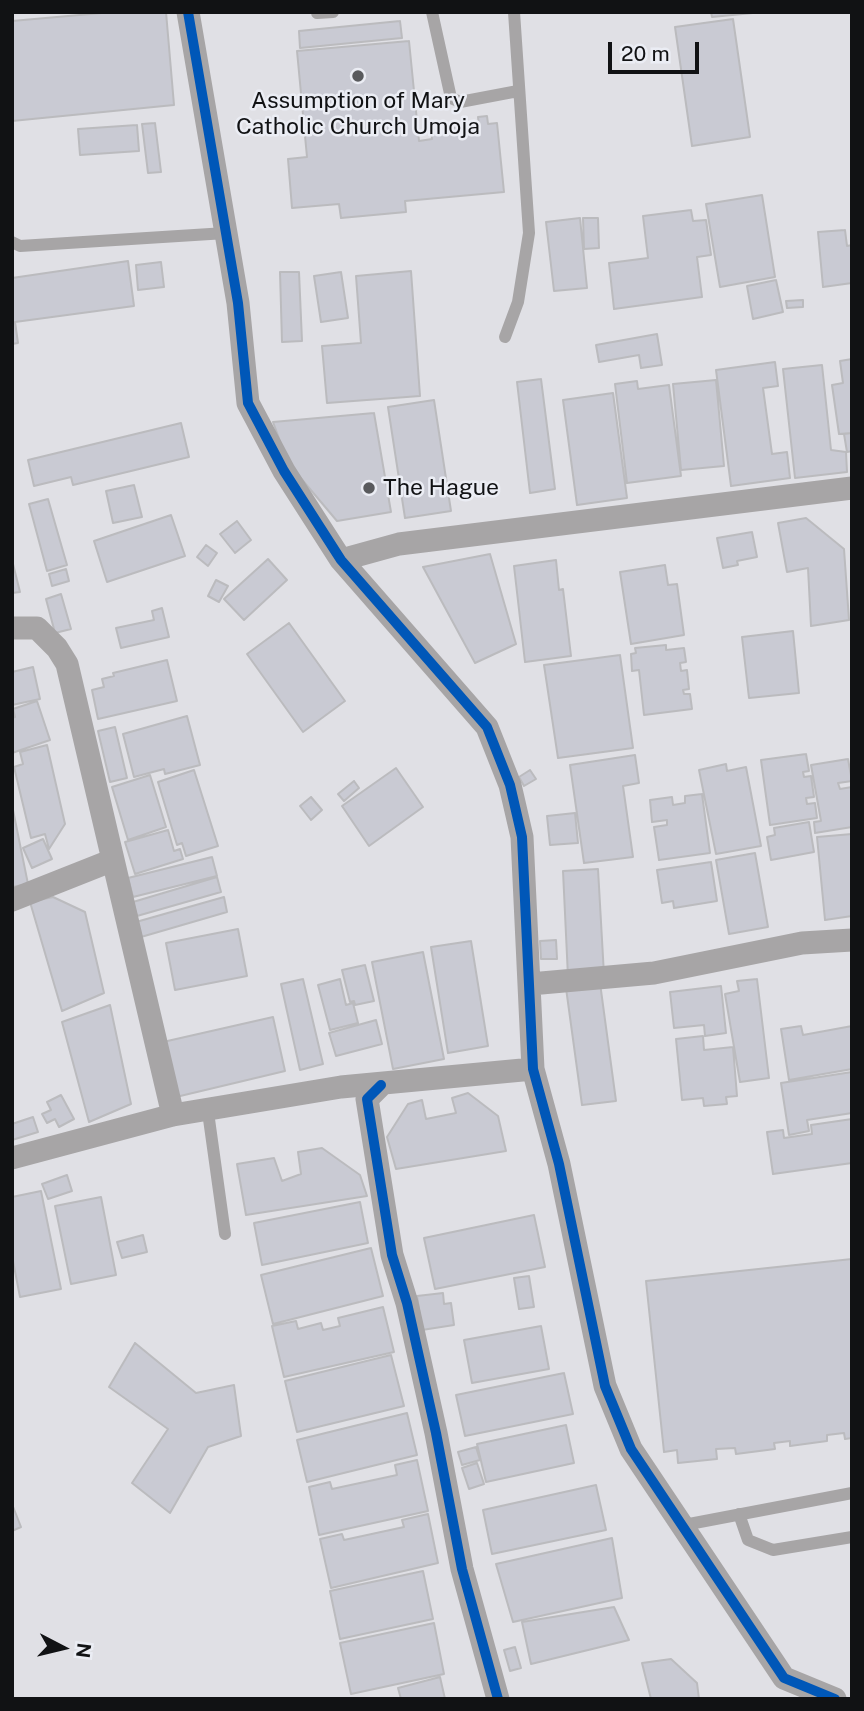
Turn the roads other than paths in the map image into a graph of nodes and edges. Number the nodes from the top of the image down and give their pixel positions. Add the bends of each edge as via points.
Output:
1 (188, 12) edge
2 (333, 12) edge
3 (432, 12) edge
4 (514, 12) edge
5 (317, 13) edge
6 (518, 91) junction
7 (226, 233) junction
8 (12, 242) edge
9 (505, 337) dead end
10 (852, 488) edge
11 (341, 560) junction
12 (12, 628) edge
13 (113, 860) junction
14 (12, 900) edge
15 (852, 940) edge
16 (530, 984) junction
17 (533, 1069) junction
18 (381, 1085) junction
19 (208, 1112) junction
20 (173, 1115) junction
21 (12, 1158) edge
22 (225, 1234) dead end
23 (852, 1493) edge
24 (739, 1514) junction
25 (684, 1525) junction
26 (852, 1538) edge
27 (498, 1699) edge
28 (835, 1699) edge

1 - 7 street
2 - 5 lane
3 - 6 lane via 451,98 460,102
4 - 6 lane
6 - 9 lane via 529,233 518,302
7 - 8 lane via 20,246
7 - 11 street via 248,403 284,471
10 - 11 street via 399,544
11 - 16 street via 487,727 510,785 522,837
12 - 13 street via 37,628 67,664
13 - 14 street
13 - 20 street
15 - 16 street via 802,943 654,973
16 - 17 street
17 - 18 street
17 - 25 street via 559,1164 605,1386 632,1449
18 - 19 street via 341,1087
18 - 27 street via 367,1099 393,1255 436,1433 462,1569
19 - 20 street
19 - 22 lane
20 - 21 street
23 - 24 lane
24 - 25 lane
24 - 26 lane via 748,1540 773,1550
25 - 28 street via 784,1678

